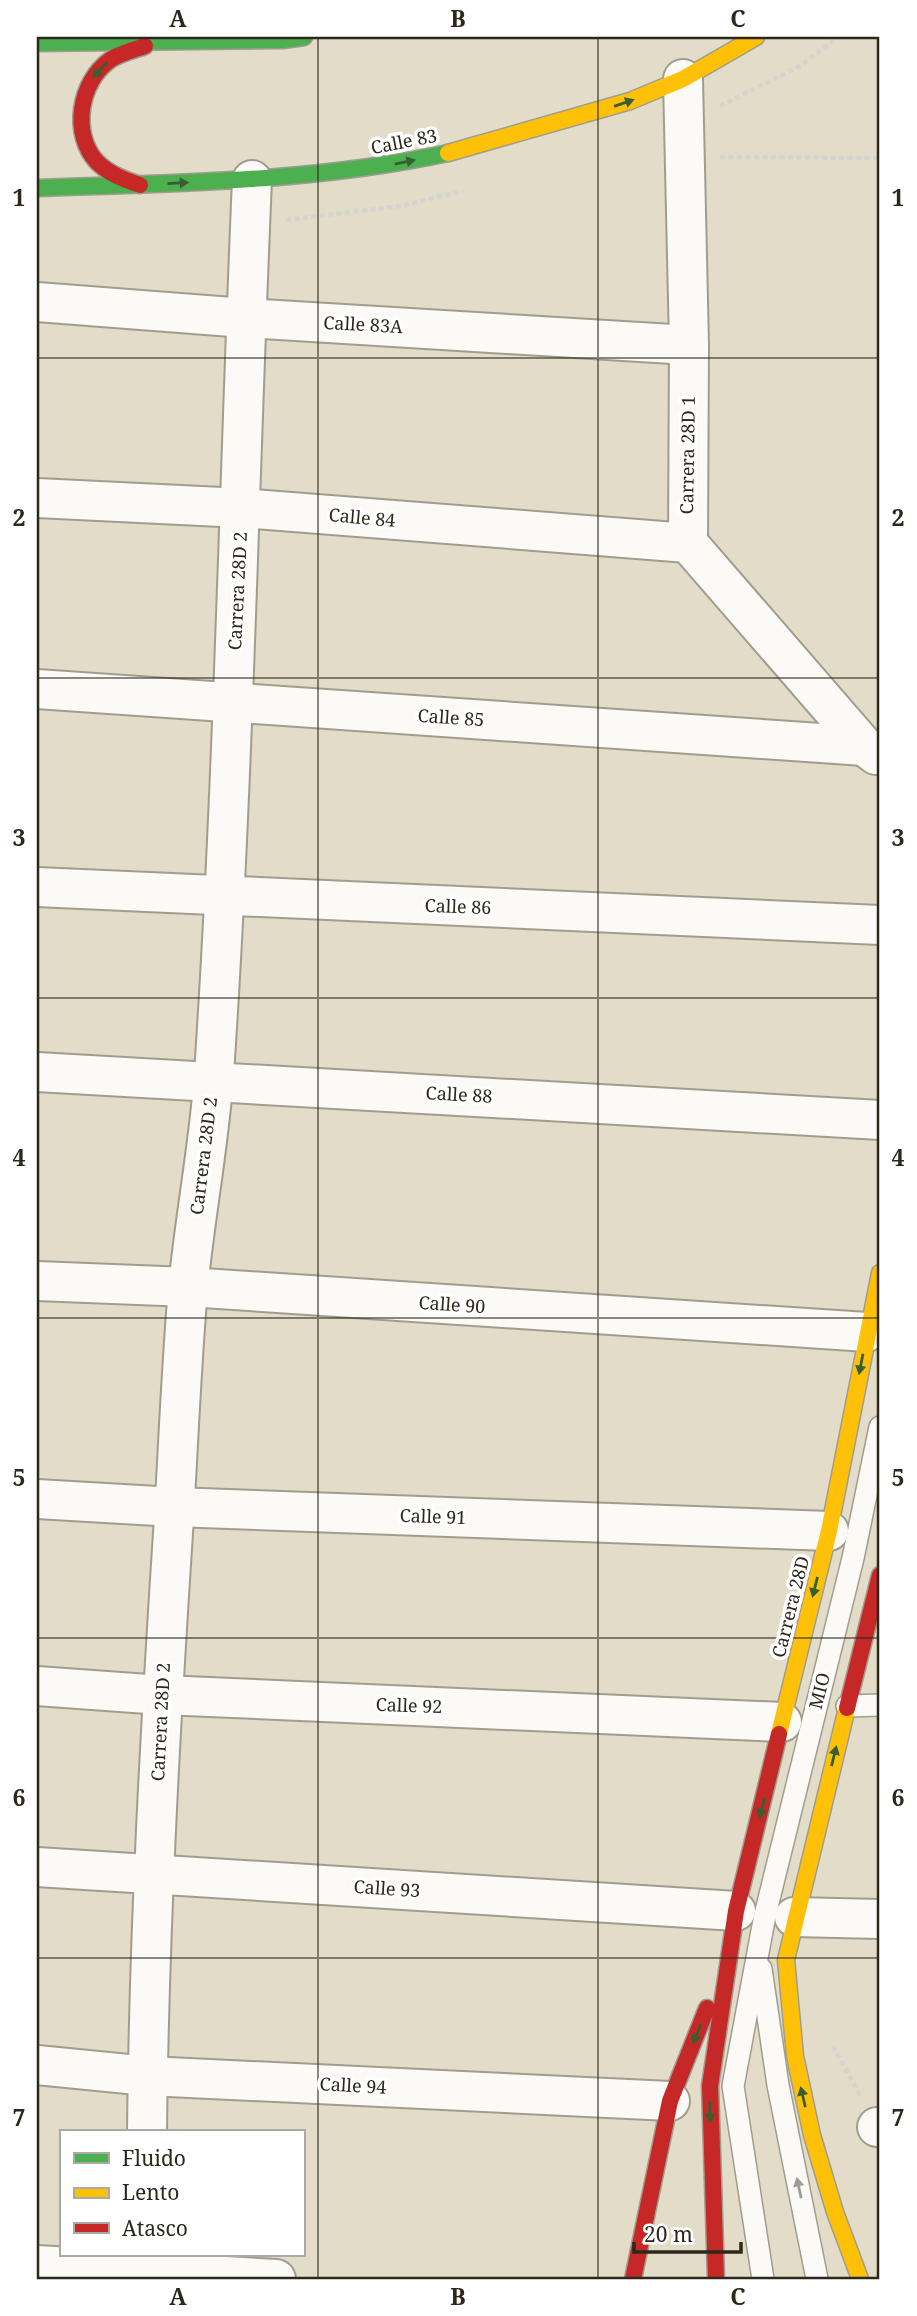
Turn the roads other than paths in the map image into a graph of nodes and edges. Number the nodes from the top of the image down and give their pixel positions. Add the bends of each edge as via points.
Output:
1 (756, 37) edge
2 (290, 38) edge
3 (161, 41) junction
4 (37, 43) edge
5 (683, 79) junction
6 (252, 180) junction
7 (142, 186) junction
8 (37, 188) edge
9 (37, 302) edge
10 (245, 318) junction
11 (689, 345) junction
12 (37, 498) edge
13 (242, 508) junction
14 (688, 543) junction
15 (37, 689) edge
16 (232, 703) junction
17 (872, 752) edge
18 (37, 887) edge
19 (224, 897) junction
20 (880, 925) edge
21 (37, 1072) edge
22 (214, 1080) junction
23 (880, 1120) edge
24 (880, 1273) edge
25 (37, 1281) edge
26 (188, 1287) junction
27 (867, 1332) junction
28 (880, 1427) edge
29 (37, 1499) edge
30 (174, 1507) junction
31 (829, 1531) junction
32 (880, 1581) edge
33 (37, 1686) edge
34 (162, 1695) junction
35 (880, 1705) edge
36 (847, 1706) junction
37 (782, 1722) junction
38 (37, 1867) edge
39 (153, 1875) junction
40 (794, 1917) junction
41 (880, 1919) edge
42 (734, 1930) junction
43 (758, 1953) junction
44 (37, 2065) edge
45 (148, 2076) junction
46 (670, 2101) junction
47 (147, 2130) edge
48 (37, 2264) edge
49 (146, 2269) edge
50 (276, 2279) edge
51 (633, 2279) edge
52 (716, 2279) edge
53 (763, 2279) edge
54 (817, 2279) edge
55 (860, 2279) edge

1 - 5 street, Calle 83
2 - 3 street
3 - 4 street
3 -> 7 street via 110,61 91,80 81,107 82,134 95,159 116,177
6 -> 5 street, Calle 83 via 391,165 484,145 630,102
5 - 11 street, Carrera 28D 1
7 -> 6 street, Calle 83
6 - 10 street, Carrera 28D 2
7 - 8 street, Calle 83
9 - 10 street, Calle 83A
10 - 11 street, Calle 83A
10 - 13 street, Carrera 28D 2
11 - 14 street, Carrera 28D 1
12 - 13 street, Calle 84
13 - 14 street, Calle 84
13 - 16 street, Carrera 28D 2
14 - 17 street
15 - 16 street, Calle 85
16 - 17 street, Calle 85
16 - 19 street, Carrera 28D 2
18 - 19 street, Calle 86
19 - 20 street, Calle 86
19 - 22 street, Carrera 28D 2
21 - 22 street, Calle 88
22 - 23 street, Calle 88
22 - 26 street, Carrera 28D 2
24 - 27 street, Carrera 28D
25 - 26 street, Calle 90
26 - 27 street, Calle 90
26 - 30 street, Carrera 28D 2
27 -> 31 street, Carrera 28D
28 - 43 lane, MIO
29 - 30 street, Calle 91
30 - 31 street, Calle 91
30 - 34 street, Carrera 28D 2
31 -> 37 street, Carrera 28D
32 - 36 street
33 - 34 street, Calle 92
34 - 37 street, Calle 92
34 - 39 street, Carrera 28D 2
35 - 36 lane
40 -> 36 street
37 -> 42 street, Carrera 28D
38 - 39 street, Calle 93
39 - 42 street, Calle 93
39 - 45 street, Carrera 28D 2
40 - 41 street
55 -> 40 street via 835,2212 795,2056 786,1960
42 -> 46 street, Carrera 28D
42 -> 52 street, Carrera 28D via 710,2086
43 - 53 lane, MIO via 733,2086
54 -> 43 lane, MIO via 778,2085
44 - 45 street, Calle 94
45 - 46 street, Calle 94
45 - 47 street, Carrera 28D 2
46 - 51 street, Carrera 28D
48 - 49 street
49 - 50 street

